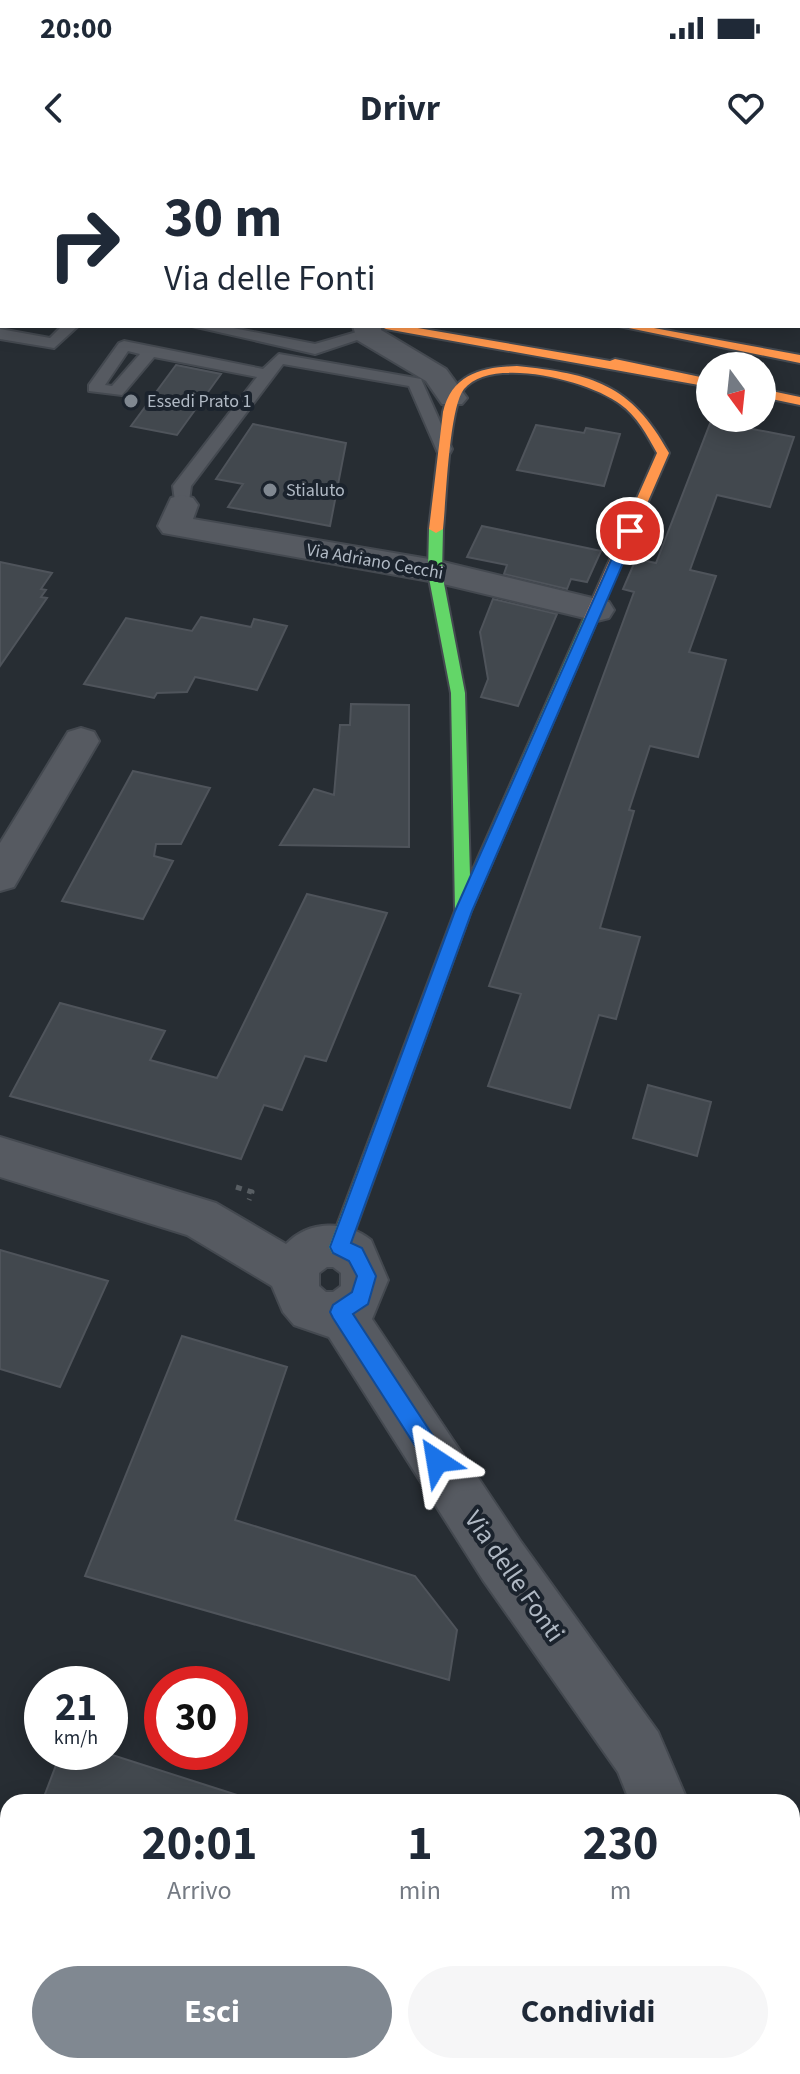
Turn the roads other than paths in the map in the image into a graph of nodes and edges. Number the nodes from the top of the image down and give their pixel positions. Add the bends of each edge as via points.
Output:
1 (68, 328) edge
2 (210, 328) edge
3 (475, 328) edge
4 (636, 328) edge
5 (373, 329) edge
6 (0, 334) edge
7 (150, 352) dead end
8 (800, 359) edge
9 (642, 370) junction
10 (265, 374) junction
11 (696, 380) edge
12 (776, 396) edge
13 (452, 398) junction
14 (800, 401) edge
15 (444, 449) junction
16 (182, 505) joint
17 (435, 571) junction
18 (597, 610) junction
19 (81, 741) dead end
20 (0, 876) edge
21 (463, 911) junction
22 (0, 1157) edge
23 (339, 1247) junction
24 (294, 1274) junction
25 (340, 1312) junction
26 (656, 1794) edge

1 - 6 lane via 54,343
2 - 5 lane via 315,349
3 - 9 main road
4 - 8 main road
5 - 9 main road
5 - 13 street via 436,375
7 - 10 lane
9 - 11 main road
10 - 15 lane via 279,359 415,382
10 - 16 lane via 182,486
12 - 14 main road
13 - 15 main road
13 - 18 main road via 464,380 484,372 557,375 614,394 647,423 663,453
15 - 17 main road
16 - 17 street, Via Adriano Cecchi via 174,526
17 - 18 street, Via Adriano Cecchi
17 - 21 main road via 457,690
18 - 21 main road
19 - 20 street
21 - 23 main road
22 - 24 street via 200,1218
23 - 24 street via 310,1252
23 - 25 street via 356,1255 367,1276 361,1298
24 - 25 street via 298,1297 308,1307
25 - 26 street, Via delle Fonti via 502,1561 638,1752

